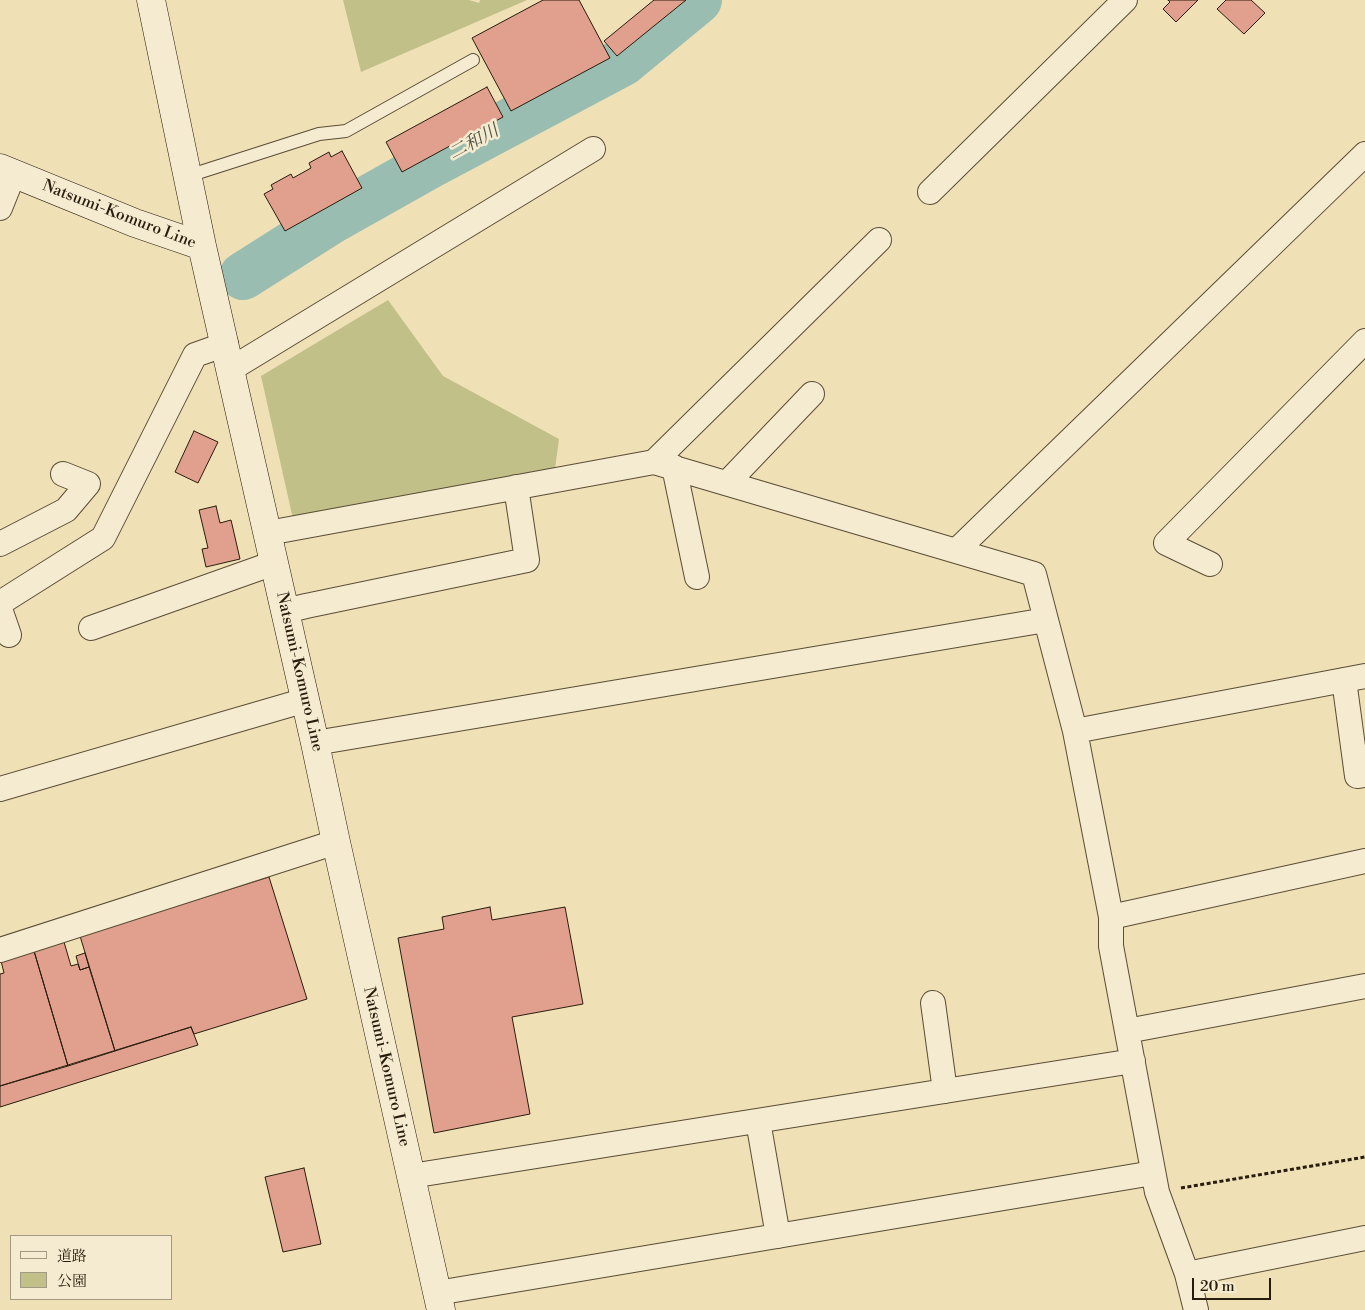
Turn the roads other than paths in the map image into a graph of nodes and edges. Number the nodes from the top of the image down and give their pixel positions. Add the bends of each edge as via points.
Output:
1 (151, 0) edge
2 (1125, 0) edge
3 (473, 60) dead end
4 (593, 149) dead end
5 (1365, 154) edge
6 (7, 170) edge
7 (188, 176) junction
8 (930, 192) dead end
9 (0, 208) edge
10 (879, 240) dead end
11 (202, 246) junction
12 (1365, 341) edge
13 (229, 357) junction
14 (812, 394) dead end
15 (664, 464) junction
16 (63, 474) dead end
17 (727, 483) junction
18 (516, 487) junction
19 (268, 533) junction
20 (0, 544) edge
21 (957, 550) junction
22 (274, 563) junction
23 (1210, 564) dead end
24 (697, 576) dead end
25 (0, 603) edge
26 (0, 609) edge
27 (285, 611) junction
28 (1046, 620) junction
29 (91, 628) dead end
30 (9, 636) dead end
31 (1355, 678) edge
32 (306, 700) junction
33 (1075, 731) junction
34 (315, 743) junction
35 (1365, 775) edge
36 (0, 789) edge
37 (336, 842) junction
38 (1365, 862) edge
39 (1111, 917) junction
40 (0, 950) edge
41 (1365, 986) edge
42 (933, 1003) dead end
43 (1127, 1031) junction
44 (1132, 1061) junction
45 (945, 1091) junction
46 (758, 1121) junction
47 (410, 1176) junction
48 (1155, 1182) junction
49 (778, 1236) junction
50 (1365, 1238) edge
51 (1187, 1274) junction
52 (439, 1301) edge
53 (1196, 1310) edge

1 - 7 main road
2 - 8 street
3 - 7 lane via 346,131 319,134
4 - 13 street
5 - 21 street
6 - 9 street
6 - 11 main road, Natsumi-Komuro Line via 135,223
7 - 11 main road
10 - 15 street
11 - 13 main road, Natsumi-Komuro Line
12 - 23 street via 1166,543
13 - 19 main road, Natsumi-Komuro Line
13 - 25 street via 194,355 103,538
14 - 17 street
15 - 17 street
15 - 18 street
15 - 24 street
16 - 20 street via 88,484 66,510
17 - 21 street
18 - 19 street
18 - 27 street via 527,560
19 - 22 main road, Natsumi-Komuro Line
21 - 28 street via 1034,574
22 - 27 main road, Natsumi-Komuro Line
22 - 29 street
26 - 30 street
27 - 32 main road, Natsumi-Komuro Line
28 - 33 street
28 - 34 street
31 - 33 street
31 - 35 street via 1357,776
32 - 34 main road, Natsumi-Komuro Line
32 - 36 street
33 - 39 street
34 - 37 main road, Natsumi-Komuro Line
37 - 40 street
37 - 47 main road, Natsumi-Komuro Line
38 - 39 street
39 - 43 street via 1111,946
41 - 43 street
42 - 45 street
43 - 44 street
44 - 45 street
44 - 48 street
45 - 46 street
46 - 47 street
46 - 49 street
47 - 52 main road, Natsumi-Komuro Line
48 - 49 street
48 - 51 street
49 - 52 street
50 - 51 street
51 - 53 street

